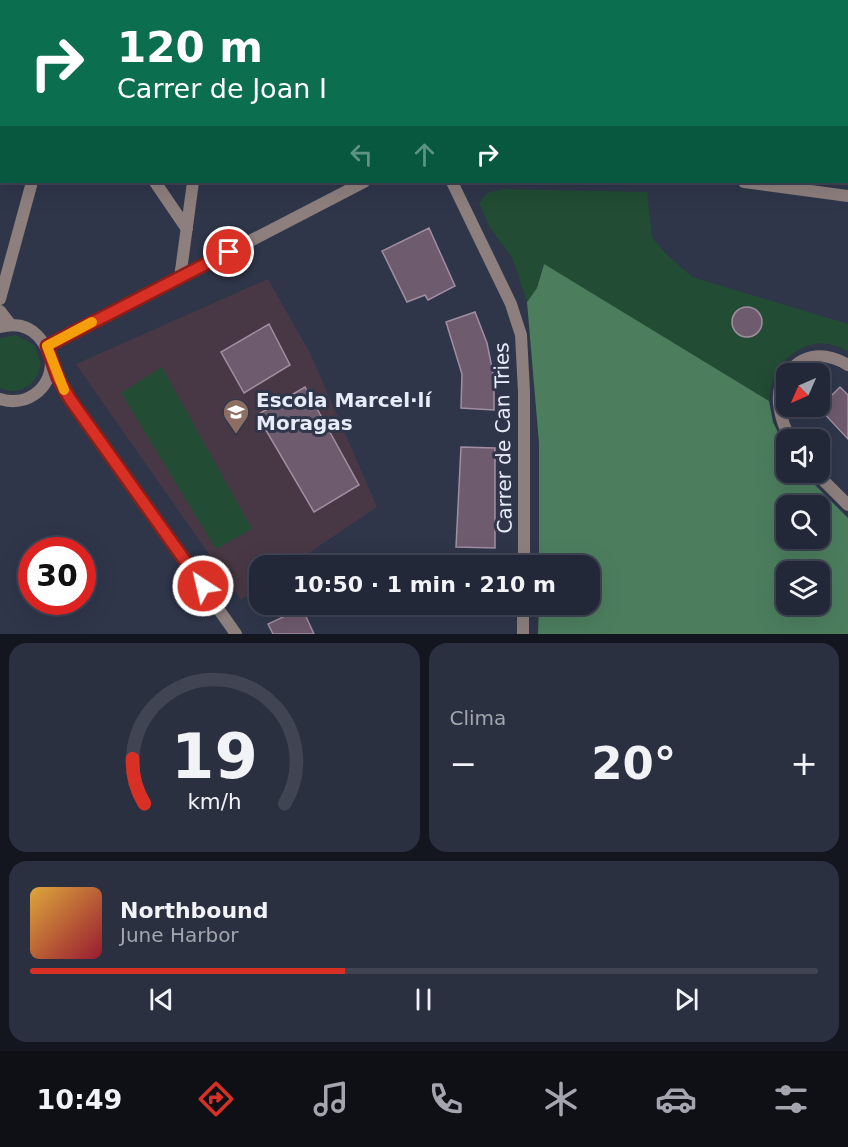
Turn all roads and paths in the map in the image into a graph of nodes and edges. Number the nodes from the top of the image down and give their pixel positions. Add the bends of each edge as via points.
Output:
1 (32, 183) edge
2 (156, 183) edge
3 (193, 183) edge
4 (362, 183) edge
5 (452, 183) edge
6 (751, 183) edge
7 (848, 196) edge
8 (187, 229) junction
9 (180, 278) junction
10 (0, 299) edge
11 (0, 311) edge
12 (5, 326) edge
13 (47, 346) junction
14 (51, 361) junction
15 (800, 363) edge
16 (848, 365) edge
17 (39, 392) junction
18 (0, 399) edge
19 (70, 399) junction
20 (826, 483) edge
21 (848, 505) edge
22 (524, 555) edge
23 (523, 615) edge
24 (237, 634) edge
25 (523, 634) edge

1 - 10 street
2 - 8 street
3 - 8 street
4 - 9 street
5 - 22 street, Carrer de Can Tries via 511,304 521,335
6 - 7 street
8 - 9 street
9 - 13 street
11 - 12 street
12 - 13 street via 32,330
13 - 14 street
14 - 17 street via 49,377
14 - 19 street
15 - 16 street via 825,355
17 - 18 street via 19,401
17 - 19 street via 55,391
19 - 24 street
20 - 21 street
23 - 25 street

